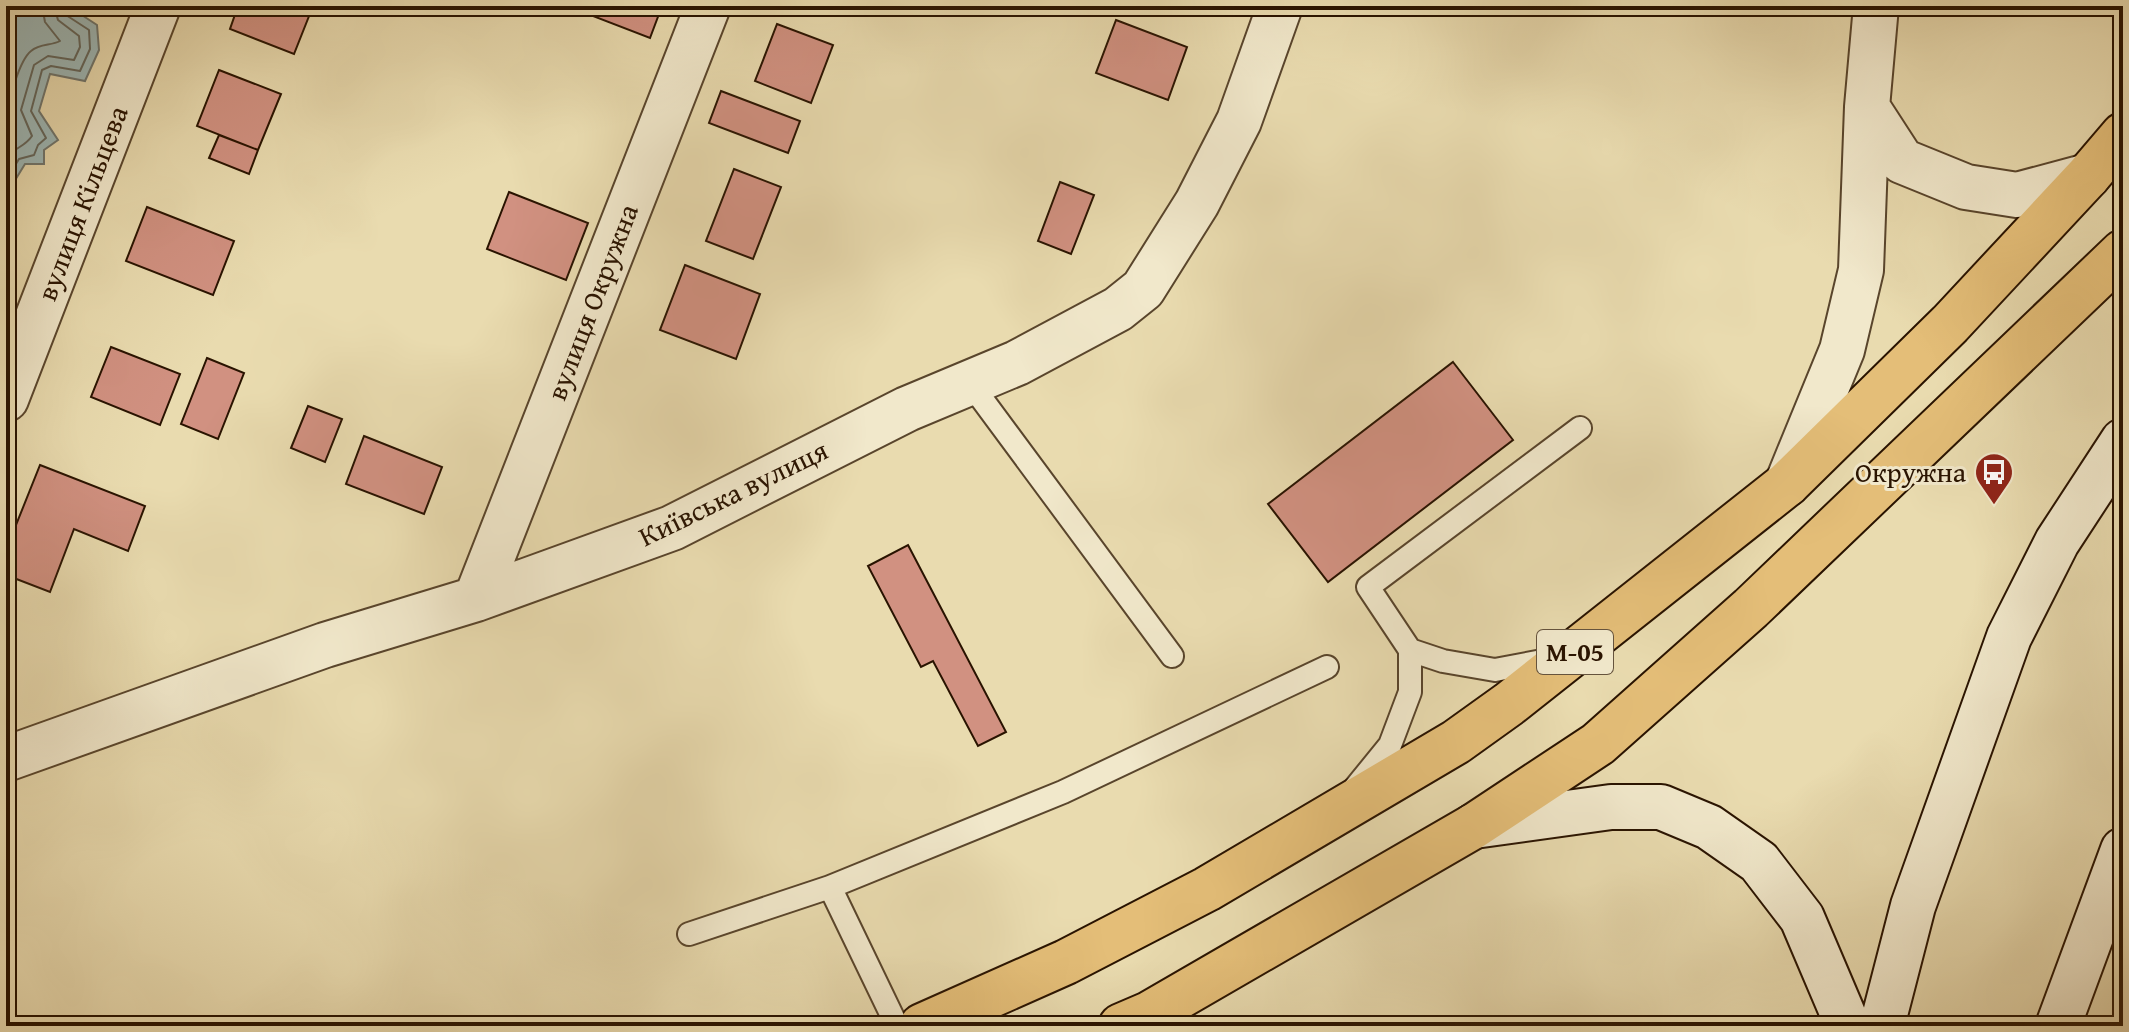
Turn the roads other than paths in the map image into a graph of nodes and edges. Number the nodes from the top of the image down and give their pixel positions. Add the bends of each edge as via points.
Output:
1 (158, 6) edge
2 (708, 6) edge
3 (1280, 6) edge
4 (1876, 6) edge
5 (1867, 107) junction
6 (2123, 135) edge
7 (2088, 176) junction
8 (2123, 252) edge
9 (970, 383) junction
10 (6, 399) edge
11 (1580, 428) dead end
12 (2123, 441) edge
13 (1787, 484) junction
14 (476, 599) junction
15 (1410, 650) junction
16 (1172, 656) dead end
17 (1570, 656) junction
18 (1327, 667) dead end
19 (6, 759) edge
20 (1331, 816) junction
21 (1474, 826) junction
22 (2123, 850) edge
23 (830, 887) junction
24 (689, 934) dead end
25 (897, 1026) edge
26 (922, 1026) edge
27 (1121, 1026) edge
28 (1848, 1026) edge
29 (1882, 1026) edge
30 (2058, 1026) edge

1 - 10 street, вулиця Кільцева
2 - 14 street, вулиця Окружна
3 - 9 street, Київська вулиця via 1239,121 1197,203 1143,289 1118,309
4 - 5 street
5 - 7 street via 1902,161 1966,187 2017,195
5 - 13 street via 1861,270 1842,350
6 - 7 highway, М-05
7 - 13 highway, М-05 via 1950,324
8 - 21 highway via 1751,608 1598,744
9 - 14 street, Київська вулиця via 907,409 672,528
9 - 16 lane
11 - 15 lane via 1368,587
12 - 29 street via 2057,542 2009,637 1913,906
13 - 17 highway, М-05
14 - 19 street, Київська вулиця via 325,645
15 - 17 lane via 1495,670
15 - 20 lane via 1410,692 1390,745
17 - 20 highway, М-05 via 1456,742
18 - 23 lane via 1063,792
20 - 26 highway, М-05 via 1179,904
21 - 27 highway
21 - 28 street via 1611,807 1661,807 1709,827 1759,862 1802,918
22 - 30 street
23 - 24 lane
23 - 25 lane

